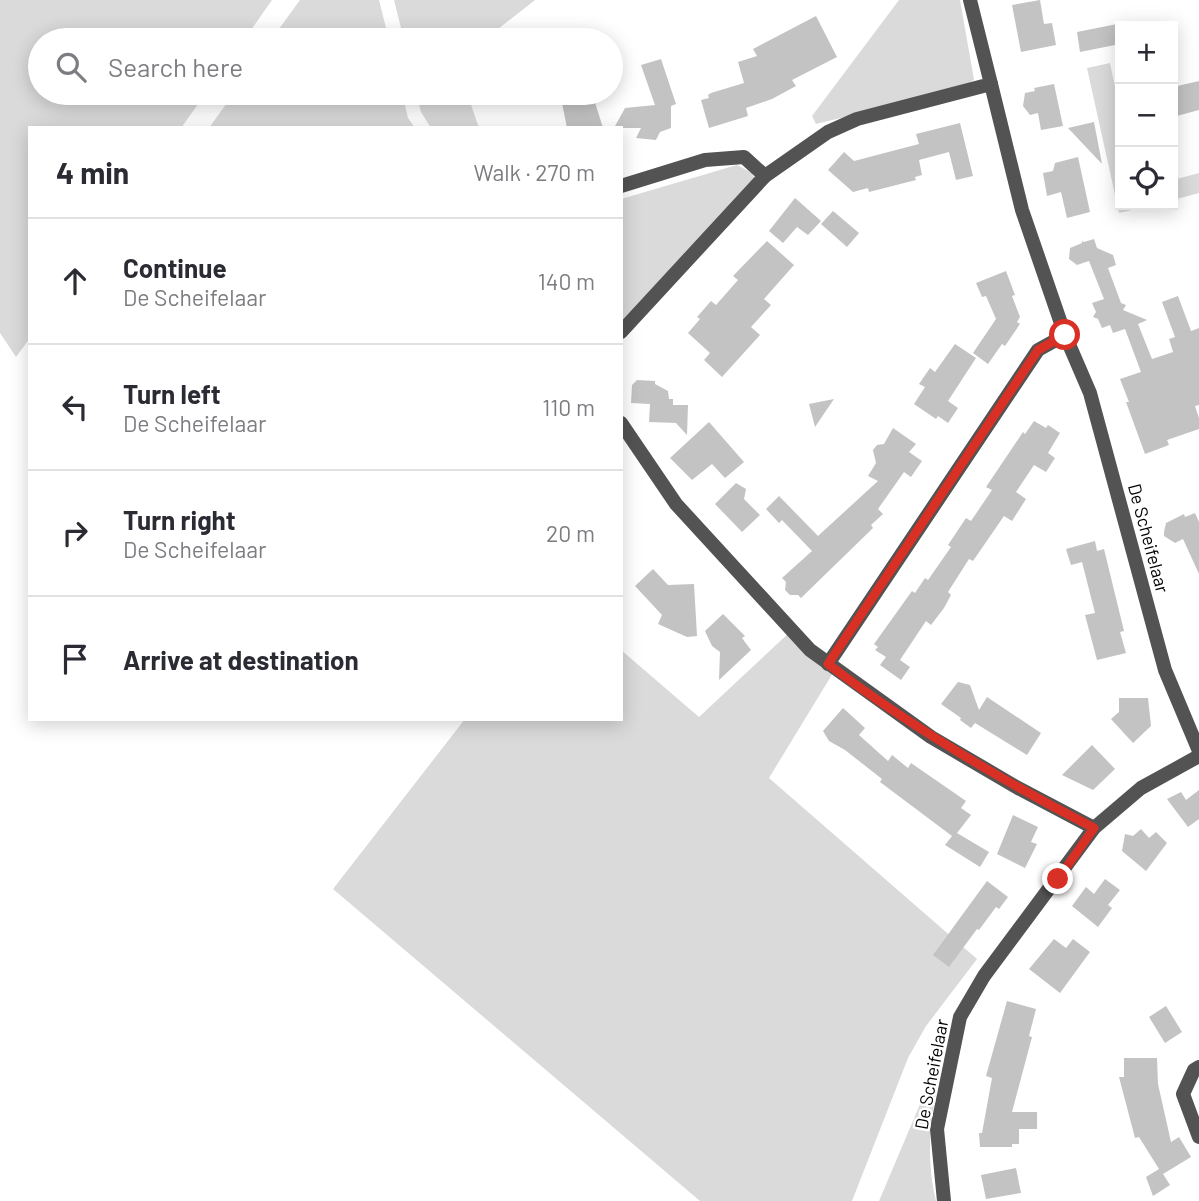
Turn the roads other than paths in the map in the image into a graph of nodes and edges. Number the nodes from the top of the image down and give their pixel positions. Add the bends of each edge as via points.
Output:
1 (970, 0) edge
2 (990, 84) junction
3 (765, 176) junction
4 (623, 185) edge
5 (623, 330) edge
6 (1065, 335) junction
7 (623, 426) edge
8 (828, 664) junction
9 (1199, 751) edge
10 (1199, 757) edge
11 (1094, 828) junction
12 (1199, 1067) edge
13 (1199, 1137) edge
14 (944, 1201) edge

1 - 2 street, De Scheifelaar
2 - 3 street via 857,119 828,132
2 - 6 street, De Scheifelaar via 1022,211
3 - 4 street via 744,157 705,160
3 - 5 street
6 - 8 street via 1038,350
6 - 9 street, De Scheifelaar via 1090,393 1165,670
7 - 8 street via 676,504
8 - 11 street via 932,737
10 - 11 street, De Scheifelaar via 1141,788
11 - 14 street, De Scheifelaar via 984,976 960,1017 937,1129
12 - 13 street via 1183,1094

